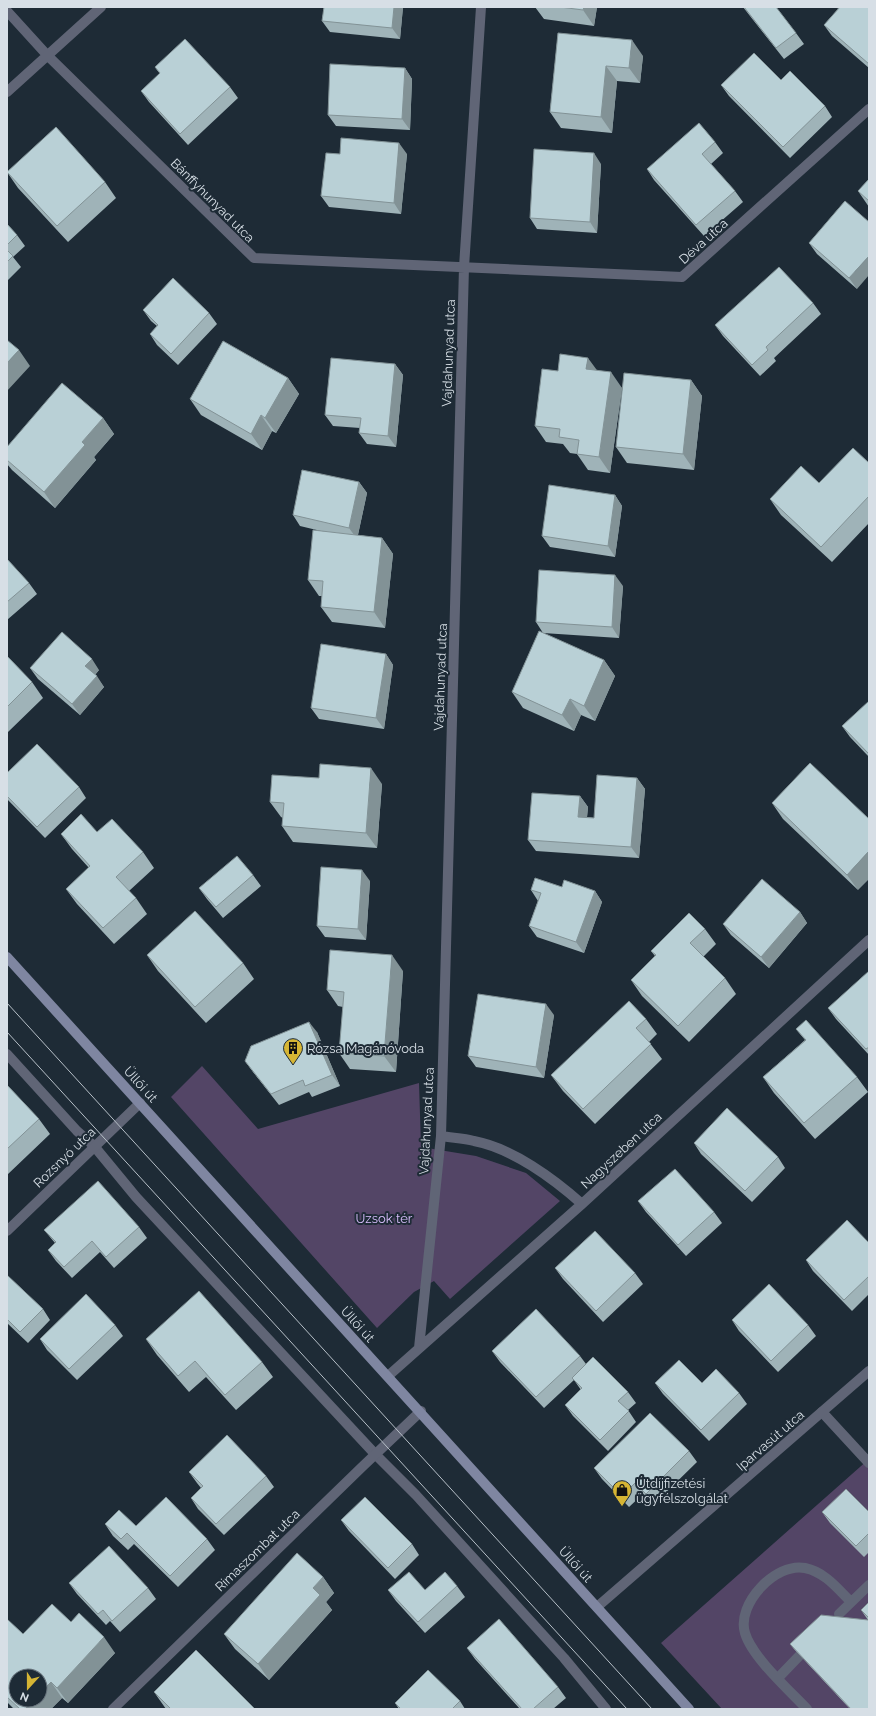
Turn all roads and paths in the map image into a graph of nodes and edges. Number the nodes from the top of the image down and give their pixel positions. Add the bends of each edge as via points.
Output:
1 (101, 7) edge
2 (481, 7) edge
3 (7, 11) edge
4 (47, 55) junction
5 (7, 92) edge
6 (869, 110) edge
7 (464, 267) junction
8 (869, 940) edge
9 (7, 957) edge
10 (7, 1054) edge
11 (140, 1102) junction
12 (441, 1136) junction
13 (94, 1146) junction
14 (582, 1204) junction
15 (7, 1231) edge
16 (419, 1348) junction
17 (869, 1370) edge
18 (388, 1376) junction
19 (421, 1412) junction
20 (822, 1412) junction
21 (375, 1454) junction
22 (869, 1463) edge
23 (869, 1585) edge
24 (851, 1602) junction
25 (598, 1607) junction
26 (839, 1614) dead end
27 (802, 1653) edge
28 (778, 1678) junction
29 (113, 1709) edge
30 (606, 1709) edge
31 (689, 1709) edge
32 (807, 1709) edge

1 - 4 street
2 - 7 street, Vajdahunyad utca
3 - 4 street, Bánffyhunyad utca
4 - 5 street
4 - 7 street, Bánffyhunyad utca via 254,258
6 - 7 street, Déva utca via 682,277
7 - 12 street, Vajdahunyad utca
8 - 14 street, Nagyszeben utca
9 - 11 main road, Üllői út
10 - 13 street
11 - 13 street, Rozsnyó utca
11 - 18 main road, Üllői út
12 - 14 street via 476,1141 511,1154 552,1178
12 - 16 street, Vajdahunyad utca
13 - 15 street, Rozsnyó utca
13 - 21 street via 136,1197
14 - 16 street, Nagyszeben utca
16 - 18 street, Nagyszeben utca
17 - 20 street, Iparvasút utca
18 - 19 main road, Üllői út
19 - 21 street, Rimaszombat utca
19 - 25 main road, Üllői út
20 - 22 street
20 - 25 street, Iparvasút utca
21 - 29 street, Rimaszombat utca
21 - 30 street via 443,1524 564,1658
23 - 24 street
24 - 26 street
24 - 28 street via 820,1573 804,1567 784,1571 762,1586 747,1607 744,1632 754,1650
25 - 31 main road, Üllői út
27 - 28 street
28 - 32 street

